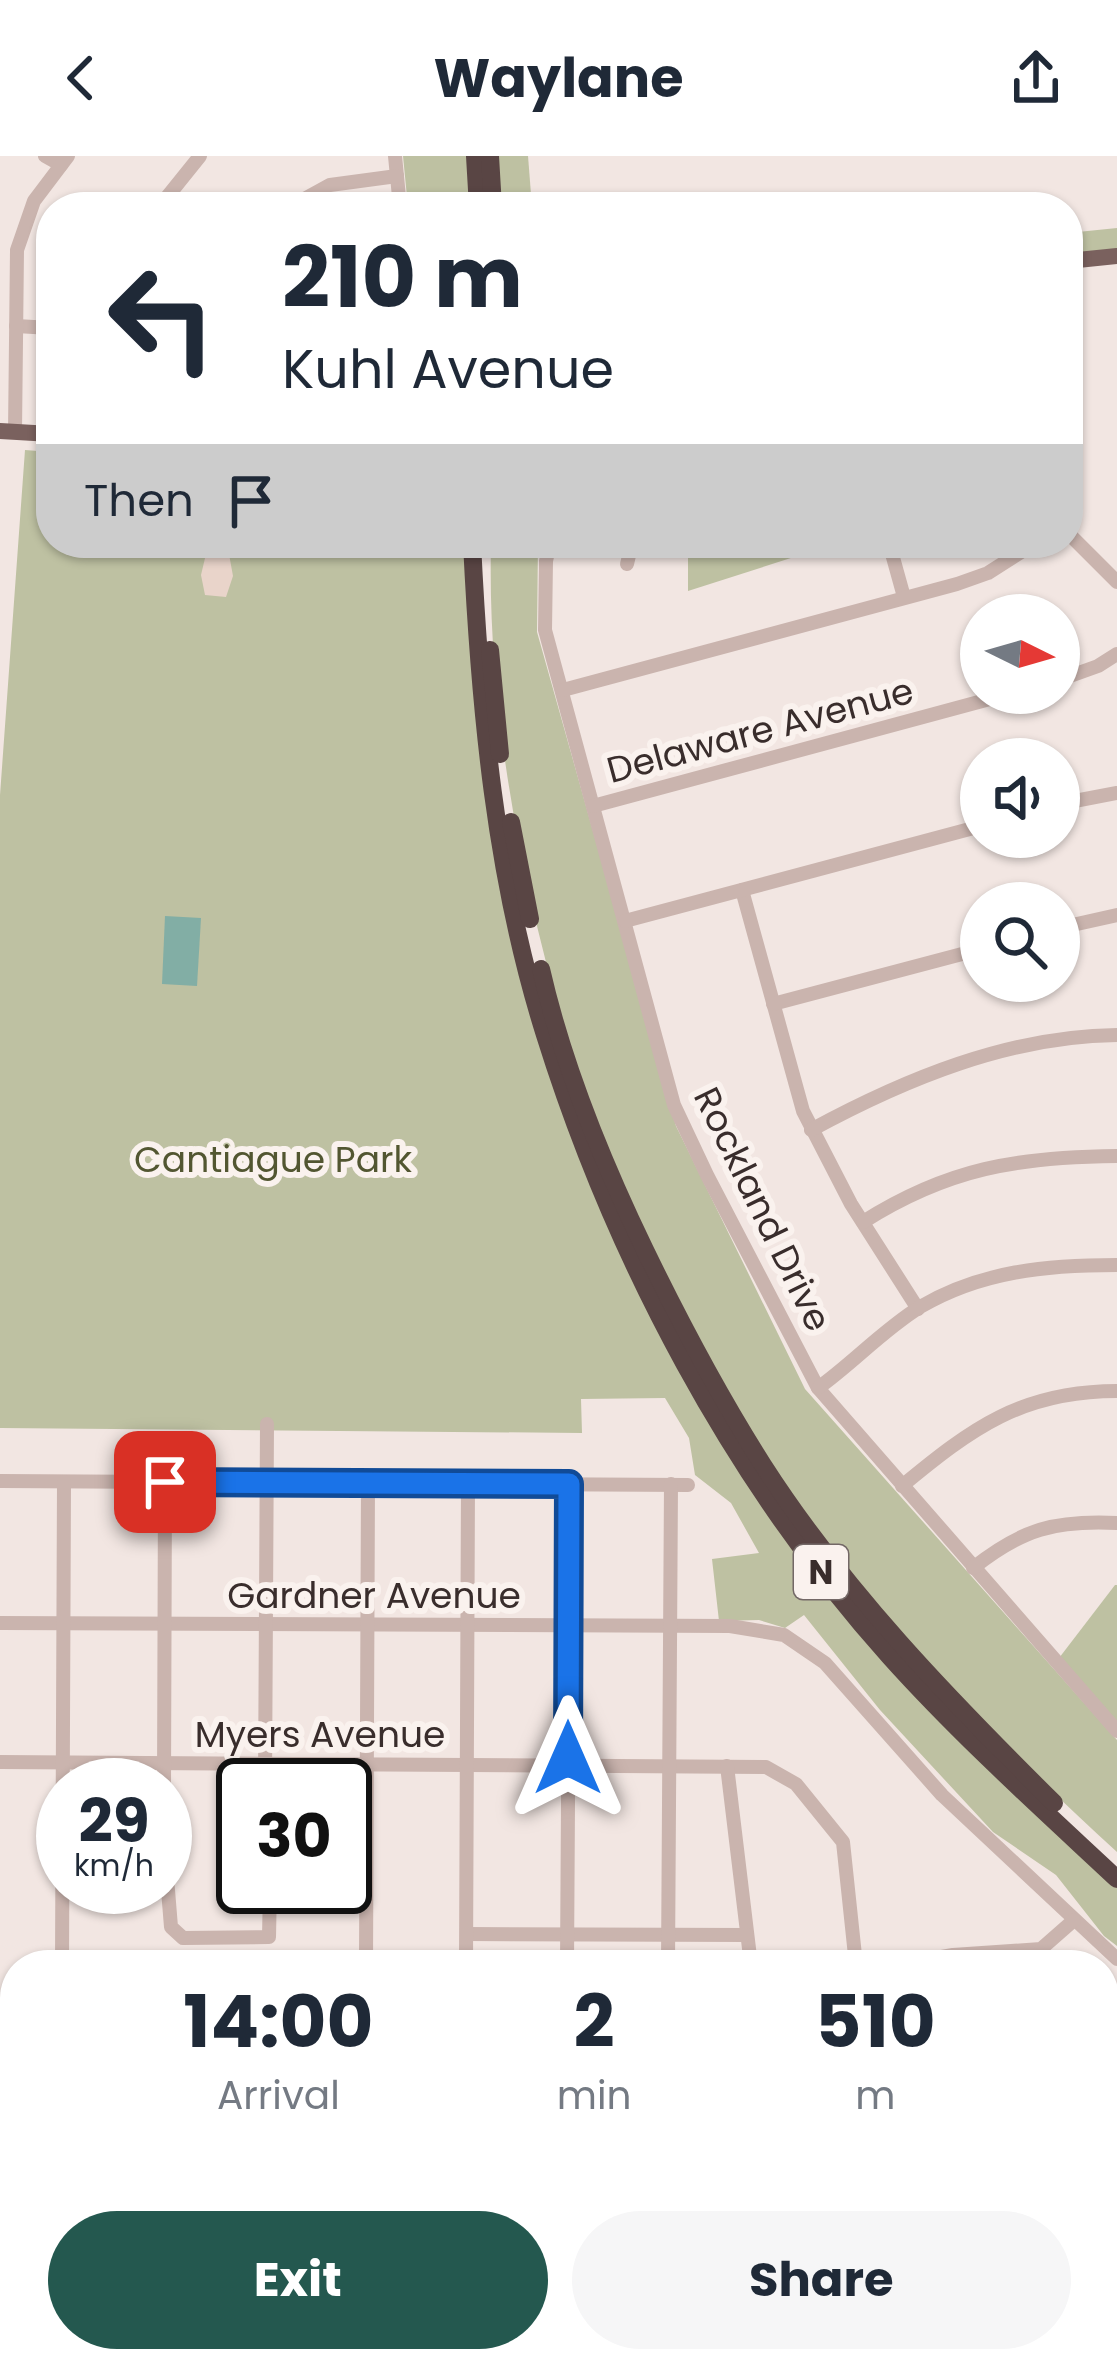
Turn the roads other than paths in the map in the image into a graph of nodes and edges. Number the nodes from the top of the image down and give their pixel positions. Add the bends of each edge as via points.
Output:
1 (45, 156) edge
2 (200, 156) edge
3 (395, 156) edge
4 (475, 156) edge
5 (490, 156) edge
6 (65, 160) edge
7 (397, 176) junction
8 (41, 192) edge
9 (171, 192) edge
10 (316, 192) edge
11 (399, 192) edge
12 (477, 192) edge
13 (492, 192) edge
14 (36, 198) edge
15 (1117, 256) edge
16 (1083, 259) edge
17 (16, 326) junction
18 (36, 327) edge
19 (8, 432) edge
20 (1083, 548) edge
21 (473, 558) edge
22 (485, 558) edge
23 (547, 558) edge
24 (628, 558) edge
25 (893, 558) edge
26 (1012, 558) edge
27 (627, 564) dead end
28 (1116, 580) edge
29 (904, 597) junction
30 (1117, 654) edge
31 (1080, 671) edge
32 (563, 690) junction
33 (960, 707) edge
34 (1117, 793) edge
35 (1080, 800) edge
36 (593, 806) junction
37 (960, 832) edge
38 (742, 890) junction
39 (1117, 915) edge
40 (625, 921) junction
41 (1080, 923) edge
42 (960, 955) edge
43 (773, 1004) junction
44 (1117, 1035) edge
45 (811, 1130) junction
46 (1117, 1156) edge
47 (600, 1167) junction
48 (615, 1203) junction
49 (863, 1222) junction
50 (1117, 1264) edge
51 (918, 1309) junction
52 (818, 1388) junction
53 (1117, 1391) edge
54 (267, 1424) dead end
55 (570, 1480) junction
56 (0, 1481) edge
57 (64, 1482) junction
58 (165, 1482) junction
59 (266, 1483) junction
60 (368, 1483) junction
61 (468, 1483) junction
62 (670, 1484) junction
63 (688, 1485) dead end
64 (902, 1486) junction
65 (1117, 1522) edge
66 (973, 1568) junction
67 (0, 1623) edge
68 (63, 1623) junction
69 (164, 1624) junction
70 (266, 1624) junction
71 (367, 1625) junction
72 (468, 1625) junction
73 (569, 1625) junction
74 (670, 1626) junction
75 (1117, 1731) edge
76 (63, 1758) edge
77 (164, 1758) edge
78 (265, 1758) edge
79 (366, 1758) edge
80 (0, 1762) edge
81 (36, 1762) edge
82 (372, 1764) edge
83 (467, 1765) junction
84 (568, 1765) junction
85 (669, 1766) junction
86 (727, 1766) junction
87 (1117, 1862) edge
88 (1117, 1879) edge
89 (62, 1914) edge
90 (170, 1914) edge
91 (269, 1914) edge
92 (366, 1914) edge
93 (1074, 1920) junction
94 (466, 1934) junction
95 (567, 1935) junction
96 (669, 1935) junction
97 (747, 1935) junction
98 (62, 1950) edge
99 (366, 1950) edge
100 (466, 1950) edge
101 (567, 1950) edge
102 (668, 1950) edge
103 (749, 1950) edge
104 (855, 1950) edge
105 (1035, 1950) edge
106 (1107, 1950) edge

1 - 6 street
2 - 9 street
3 - 7 street
4 - 12 highway
5 - 13 highway
6 - 8 street
7 - 10 street
7 - 11 street
14 - 17 street via 21,231
15 - 16 main road
17 - 18 street
17 - 19 street
20 - 28 street
21 - 47 highway, N via 483,716 509,884 544,1035
22 - 47 highway, N via 500,758 522,884
23 - 32 street, Rockland Drive via 545,630
24 - 27 street
25 - 29 street
26 - 29 street via 988,573
29 - 32 street
30 - 31 street
32 - 36 street, Rockland Drive
33 - 36 street, Delaware Avenue
34 - 35 street
36 - 40 street, Rockland Drive
37 - 38 street
38 - 40 street
38 - 43 street
39 - 41 street
40 - 52 street, Rockland Drive via 682,1125
42 - 43 street
43 - 45 street
44 - 45 street via 1033,1044 962,1064
45 - 49 street
46 - 49 street via 1021,1160 963,1173
47 - 48 highway, N
48 - 87 highway, N via 694,1352 830,1559 936,1682
48 - 88 highway, N via 717,1417 819,1570 967,1737
49 - 51 street
50 - 51 street via 1029,1268
51 - 52 street
52 - 64 street, Rockland Drive
53 - 64 street via 1058,1396 991,1418
54 - 59 street
55 - 61 street
55 - 62 street
55 - 73 street
56 - 57 street
57 - 58 street
57 - 68 street
58 - 59 street
58 - 69 street
59 - 60 street
59 - 70 street
60 - 61 street
60 - 71 street
61 - 72 street
62 - 63 street
62 - 74 street
64 - 66 street, Rockland Drive
65 - 66 street via 1038,1528
66 - 75 street, Rockland Drive
67 - 68 street, Gardner Avenue
68 - 69 street, Gardner Avenue
68 - 76 street
69 - 70 street, Gardner Avenue
69 - 77 street
70 - 71 street, Gardner Avenue
70 - 78 street
71 - 72 street, Gardner Avenue
71 - 79 street
72 - 73 street, Gardner Avenue
72 - 83 street
73 - 74 street, Gardner Avenue
73 - 84 street
74 - 85 street
74 - 93 street, Gardner Avenue via 758,1628 808,1649 942,1795
80 - 81 street, Myers Avenue
82 - 83 street, Myers Avenue
83 - 84 street, Myers Avenue
83 - 94 street
84 - 85 street, Myers Avenue
84 - 95 street
85 - 86 street, Myers Avenue
85 - 96 street
86 - 97 street
86 - 104 street, Myers Avenue via 785,1775 837,1832 848,1860
89 - 98 street
90 - 91 street via 183,1938 268,1937
92 - 99 street
93 - 105 street
93 - 106 street, Gardner Avenue
94 - 95 street
94 - 100 street
95 - 96 street
95 - 101 street
96 - 97 street
96 - 102 street
97 - 103 street

